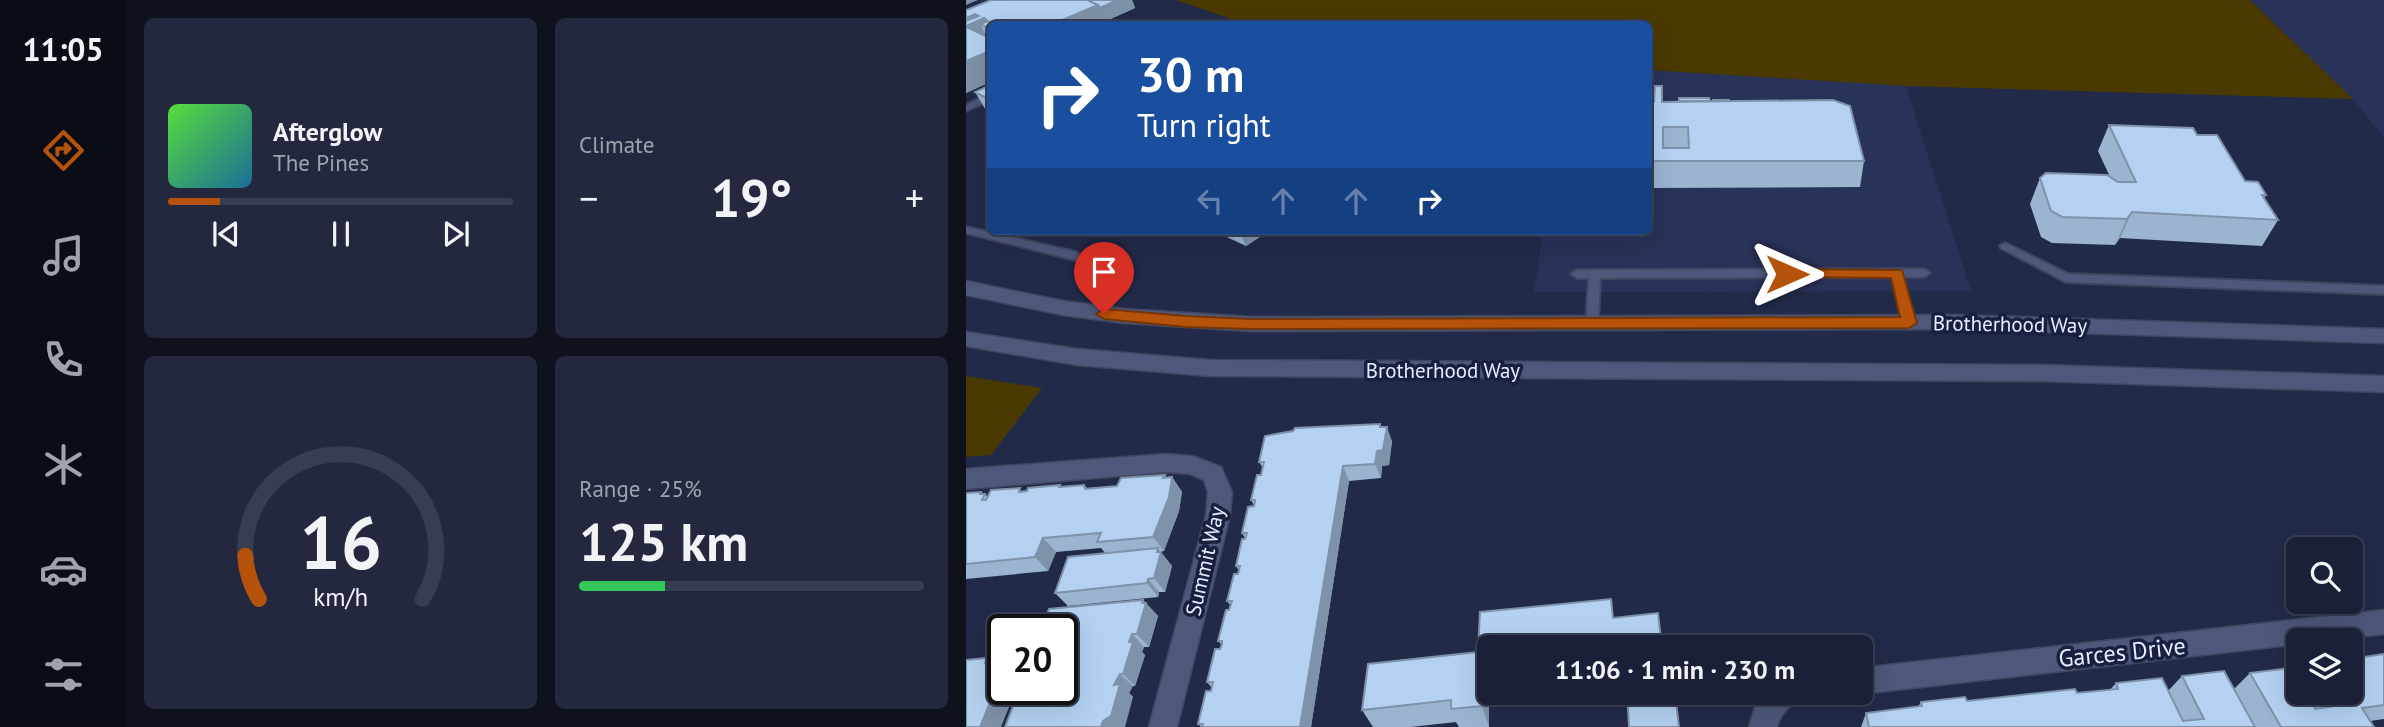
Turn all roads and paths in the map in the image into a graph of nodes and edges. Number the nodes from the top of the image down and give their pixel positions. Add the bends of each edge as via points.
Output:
1 (987, 98) edge
2 (966, 108) edge
3 (966, 230) edge
4 (987, 235) edge
5 (987, 235) edge
6 (2004, 246) dead end
7 (1076, 256) dead end
8 (1577, 274) dead end
9 (1595, 274) junction
10 (1897, 274) junction
11 (1924, 274) dead end
12 (966, 288) edge
13 (2384, 290) edge
14 (1909, 323) junction
15 (1592, 324) junction
16 (2384, 336) edge
17 (966, 339) edge
18 (2384, 384) edge
19 (966, 480) edge
20 (2384, 622) edge
21 (1873, 680) edge
22 (1770, 705) edge
23 (1163, 727) edge
24 (1763, 727) edge

1 - 2 lane
3 - 5 lane
4 - 7 lane
6 - 13 lane via 2066,278
8 - 9 lane
9 - 10 lane
9 - 15 lane
10 - 11 lane
10 - 14 lane
12 - 15 main road, Brotherhood Way via 1063,309 1186,322
14 - 15 main road, Brotherhood Way
14 - 16 main road, Brotherhood Way via 2077,324
17 - 18 main road, Brotherhood Way via 1077,357 1210,368 2042,373
19 - 23 main road, Summit Way via 1166,463 1192,465 1213,474 1220,492 1218,515
20 - 21 main road, Garces Drive
22 - 24 main road

